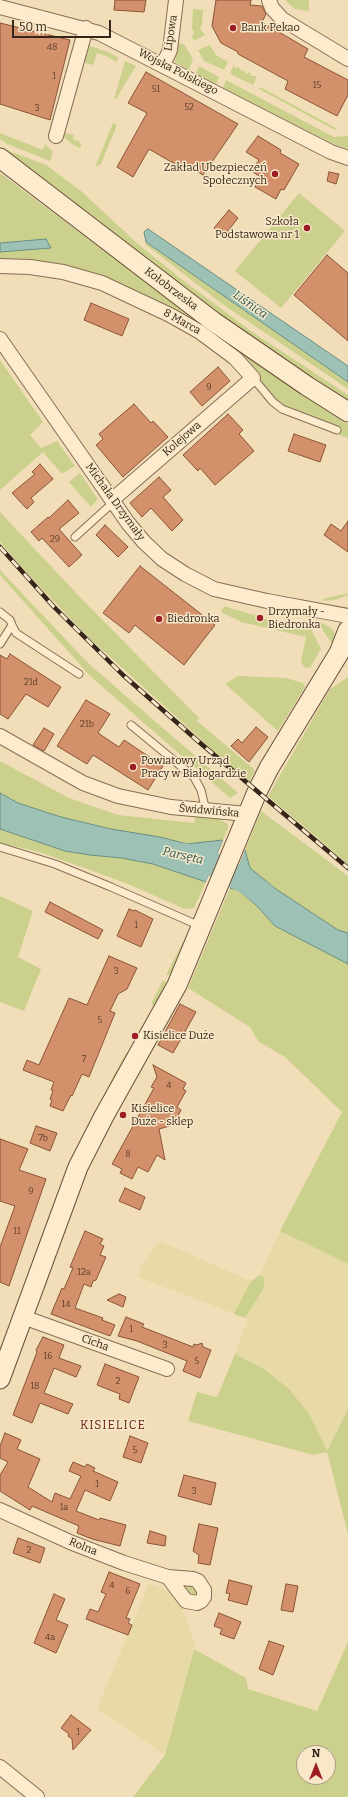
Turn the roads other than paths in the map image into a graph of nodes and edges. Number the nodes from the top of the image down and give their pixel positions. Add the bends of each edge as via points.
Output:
1 (176, 0) edge
2 (268, 0) edge
3 (0, 7) edge
4 (86, 28) junction
5 (348, 59) edge
6 (163, 65) junction
7 (56, 136) dead end
8 (0, 158) edge
9 (348, 158) edge
10 (0, 266) edge
11 (0, 339) edge
12 (253, 378) junction
13 (348, 412) edge
14 (337, 430) dead end
15 (113, 501) junction
16 (75, 537) dead end
17 (0, 612) edge
18 (348, 616) edge
19 (12, 625) junction
20 (348, 630) edge
21 (0, 644) edge
22 (79, 674) dead end
23 (131, 725) dead end
24 (0, 736) edge
25 (206, 811) junction
26 (247, 814) junction
27 (0, 847) edge
28 (205, 918) junction
29 (23, 1317) junction
30 (167, 1369) dead end
31 (0, 1379) edge
32 (0, 1510) edge
33 (168, 1577) dead end
34 (0, 1767) edge
35 (37, 1797) edge

1 - 6 street, Lipowa via 170,50
2 - 5 street via 282,19
3 - 4 street, Wojska Polskiego
4 - 6 street, Wojska Polskiego
4 - 7 street
6 - 9 street, Wojska Polskiego via 331,152
8 - 13 street, Kołobrzeska via 214,322
10 - 12 street, 8 Marca via 63,272 102,283 200,332 230,354
11 - 15 street, Michała Drzymały
12 - 14 lane, 8 Marca via 282,409
12 - 15 street, Kolejowa
15 - 16 lane
15 - 18 street, Michała Drzymały via 135,532 152,550 169,564 209,587
17 - 19 lane
19 - 21 lane
19 - 22 lane via 16,633
20 - 26 street, Świdwińska via 343,646 269,768
23 - 25 lane via 194,777 201,790
24 - 25 street, Świdwińska via 58,770 102,791 141,802
25 - 26 street, Świdwińska
26 - 28 street
27 - 28 lane
28 - 29 street via 177,985 78,1167
29 - 30 street, Cicha
29 - 31 street
32 - 33 street, Rolna via 104,1555
34 - 35 street

